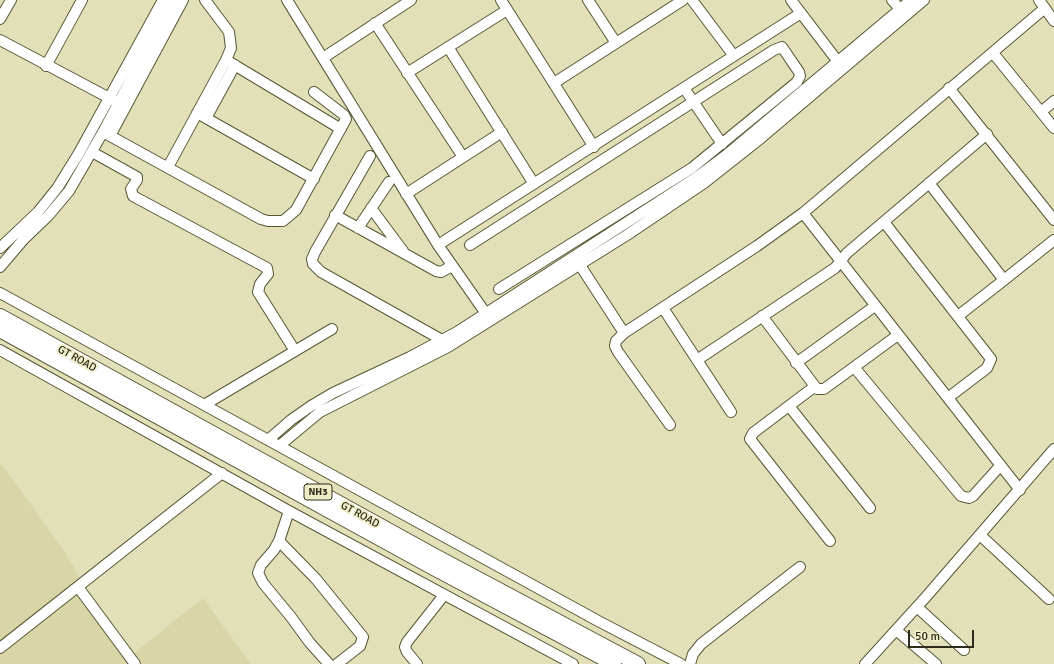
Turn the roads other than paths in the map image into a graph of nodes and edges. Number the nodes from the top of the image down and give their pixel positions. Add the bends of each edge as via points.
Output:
1 (11, 0) edge
2 (82, 0) edge
3 (163, 0) edge
4 (173, 0) edge
5 (183, 0) edge
6 (205, 0) edge
7 (300, 0) edge
8 (411, 0) edge
9 (501, 0) edge
10 (588, 0) edge
11 (683, 0) edge
12 (692, 0) edge
13 (791, 0) edge
14 (892, 0) edge
15 (911, 0) edge
16 (924, 0) edge
17 (289, 3) edge
18 (1042, 4) edge
19 (900, 9) junction
20 (507, 10) junction
21 (801, 13) junction
22 (0, 19) edge
23 (1054, 21) edge
24 (375, 23) junction
25 (0, 40) edge
26 (616, 43) junction
27 (448, 47) junction
28 (993, 52) junction
29 (734, 56) junction
30 (323, 58) junction
31 (226, 60) junction
32 (235, 65) junction
33 (840, 65) junction
34 (46, 66) junction
35 (408, 73) junction
36 (554, 83) junction
37 (684, 88) junction
38 (949, 88) junction
39 (314, 92) dead end
40 (114, 101) junction
41 (694, 101) junction
42 (1054, 101) edge
43 (1042, 112) junction
44 (197, 113) junction
45 (206, 118) junction
46 (1054, 128) edge
47 (341, 129) junction
48 (502, 132) junction
49 (107, 134) junction
50 (987, 134) junction
51 (722, 144) junction
52 (594, 147) junction
53 (92, 152) junction
54 (370, 156) dead end
55 (463, 158) junction
56 (168, 167) junction
57 (314, 178) junction
58 (389, 182) dead end
59 (929, 183) junction
60 (534, 184) junction
61 (406, 194) junction
62 (371, 208) junction
63 (803, 213) junction
64 (336, 215) junction
65 (1054, 220) edge
66 (884, 222) junction
67 (358, 228) junction
68 (1054, 240) edge
69 (438, 245) junction
70 (470, 245) dead end
71 (0, 248) edge
72 (406, 255) junction
73 (577, 260) junction
74 (842, 261) junction
75 (452, 266) junction
76 (0, 267) edge
77 (1004, 280) junction
78 (499, 290) dead end
79 (0, 293) edge
80 (875, 306) junction
81 (663, 308) junction
82 (0, 316) edge
83 (762, 316) junction
84 (958, 316) junction
85 (488, 317) junction
86 (332, 329) dead end
87 (0, 330) edge
88 (624, 333) junction
89 (898, 335) junction
90 (442, 340) junction
91 (0, 350) edge
92 (295, 351) junction
93 (697, 360) junction
94 (796, 362) junction
95 (854, 367) junction
96 (814, 387) junction
97 (949, 397) junction
98 (204, 405) junction
99 (789, 406) junction
100 (731, 412) dead end
101 (670, 424) dead end
102 (268, 440) junction
103 (279, 446) junction
104 (1054, 449) edge
105 (1000, 466) junction
106 (222, 473) junction
107 (1020, 490) junction
108 (870, 508) dead end
109 (289, 511) junction
110 (980, 535) junction
111 (279, 541) junction
112 (830, 541) dead end
113 (800, 568) dead end
114 (78, 587) junction
115 (444, 595) junction
116 (1050, 599) dead end
117 (917, 607) junction
118 (896, 630) junction
119 (0, 648) edge
120 (964, 650) dead end
121 (135, 664) edge
122 (329, 664) edge
123 (337, 664) edge
124 (416, 664) edge
125 (573, 664) edge
126 (614, 664) edge
127 (638, 664) edge
128 (681, 664) edge
129 (690, 664) edge
130 (865, 664) edge
131 (936, 664) edge

1 - 22 street
2 - 34 street
3 - 40 street
4 - 40 street
5 - 49 street
6 - 31 street via 229,32 231,48
7 - 17 street
8 - 24 street
9 - 20 street
10 - 26 street
11 - 26 street
12 - 29 street
13 - 21 street
14 - 19 street
15 - 19 street
16 - 33 street
17 - 30 street
18 - 23 street
18 - 28 street
19 - 33 street
20 - 27 street
20 - 36 street
21 - 29 street
21 - 33 street
24 - 30 street
24 - 35 street
25 - 34 street
26 - 36 street
27 - 35 street
27 - 48 street
28 - 38 street
28 - 43 street
29 - 37 street
30 - 61 street
31 - 32 street
31 - 44 street
32 - 45 street
32 - 47 street
33 - 73 street via 697,177
34 - 40 street
35 - 55 street
36 - 52 street
37 - 41 street
37 - 52 street
38 - 50 street
38 - 63 street
39 - 47 street via 344,115 346,119
40 - 49 street
40 - 71 street via 58,188 38,212
41 - 51 street
41 - 51 street via 782,47 799,72 799,79
41 - 70 street
42 - 43 street
43 - 46 street
44 - 45 street
44 - 56 street
45 - 57 street
47 - 57 street
48 - 55 street
48 - 60 street
49 - 53 street
49 - 56 street
50 - 59 street
50 - 65 street
51 - 78 street via 674,180
52 - 60 street
53 - 76 street via 69,191
53 - 92 street via 137,177 131,189 133,196 267,268 268,274 260,284 258,292
54 - 64 street
55 - 61 street
56 - 57 street via 261,218 276,222 283,221 293,214
58 - 62 street
59 - 66 street
59 - 77 street
60 - 69 street
61 - 69 street
62 - 67 street
62 - 72 street
63 - 74 street
63 - 81 street
64 - 67 street
64 - 90 street via 312,259 316,268
66 - 74 street via 847,253
66 - 84 street
67 - 72 street
68 - 77 street
69 - 75 street
72 - 75 street via 436,271 441,272
73 - 85 street
73 - 88 street
74 - 80 street
74 - 83 street
75 - 85 street
77 - 84 street
79 - 98 street
80 - 89 street
80 - 94 street
81 - 88 street
81 - 93 street
82 - 127 highway, GT ROAD / NH3 via 435,556
83 - 93 street
83 - 94 street
84 - 97 street via 989,354 991,363
85 - 90 street
85 - 103 street via 448,347 327,409 299,428
86 - 92 street
87 - 126 highway, GT ROAD / NH3
88 - 101 street via 616,340 618,352
89 - 95 street
89 - 97 street
90 - 102 street via 333,393 291,420
91 - 106 street
92 - 98 street
93 - 100 street
94 - 96 street
95 - 96 street via 824,388
95 - 105 street via 961,496 973,496
96 - 99 street
97 - 105 street
98 - 102 street
99 - 108 street
99 - 112 street via 753,433 750,440
102 - 103 street
103 - 128 street
104 - 107 street
105 - 107 street
106 - 109 street
106 - 114 street
107 - 110 street
109 - 111 street
109 - 115 street
110 - 116 street
110 - 117 street
111 - 122 street via 258,569 259,578
111 - 123 street via 316,579 363,637 360,646
113 - 129 street via 701,644 693,654
114 - 119 street
114 - 121 street
115 - 124 street via 407,642 407,652
115 - 125 street
117 - 118 street
117 - 120 street
118 - 130 street
118 - 131 street

